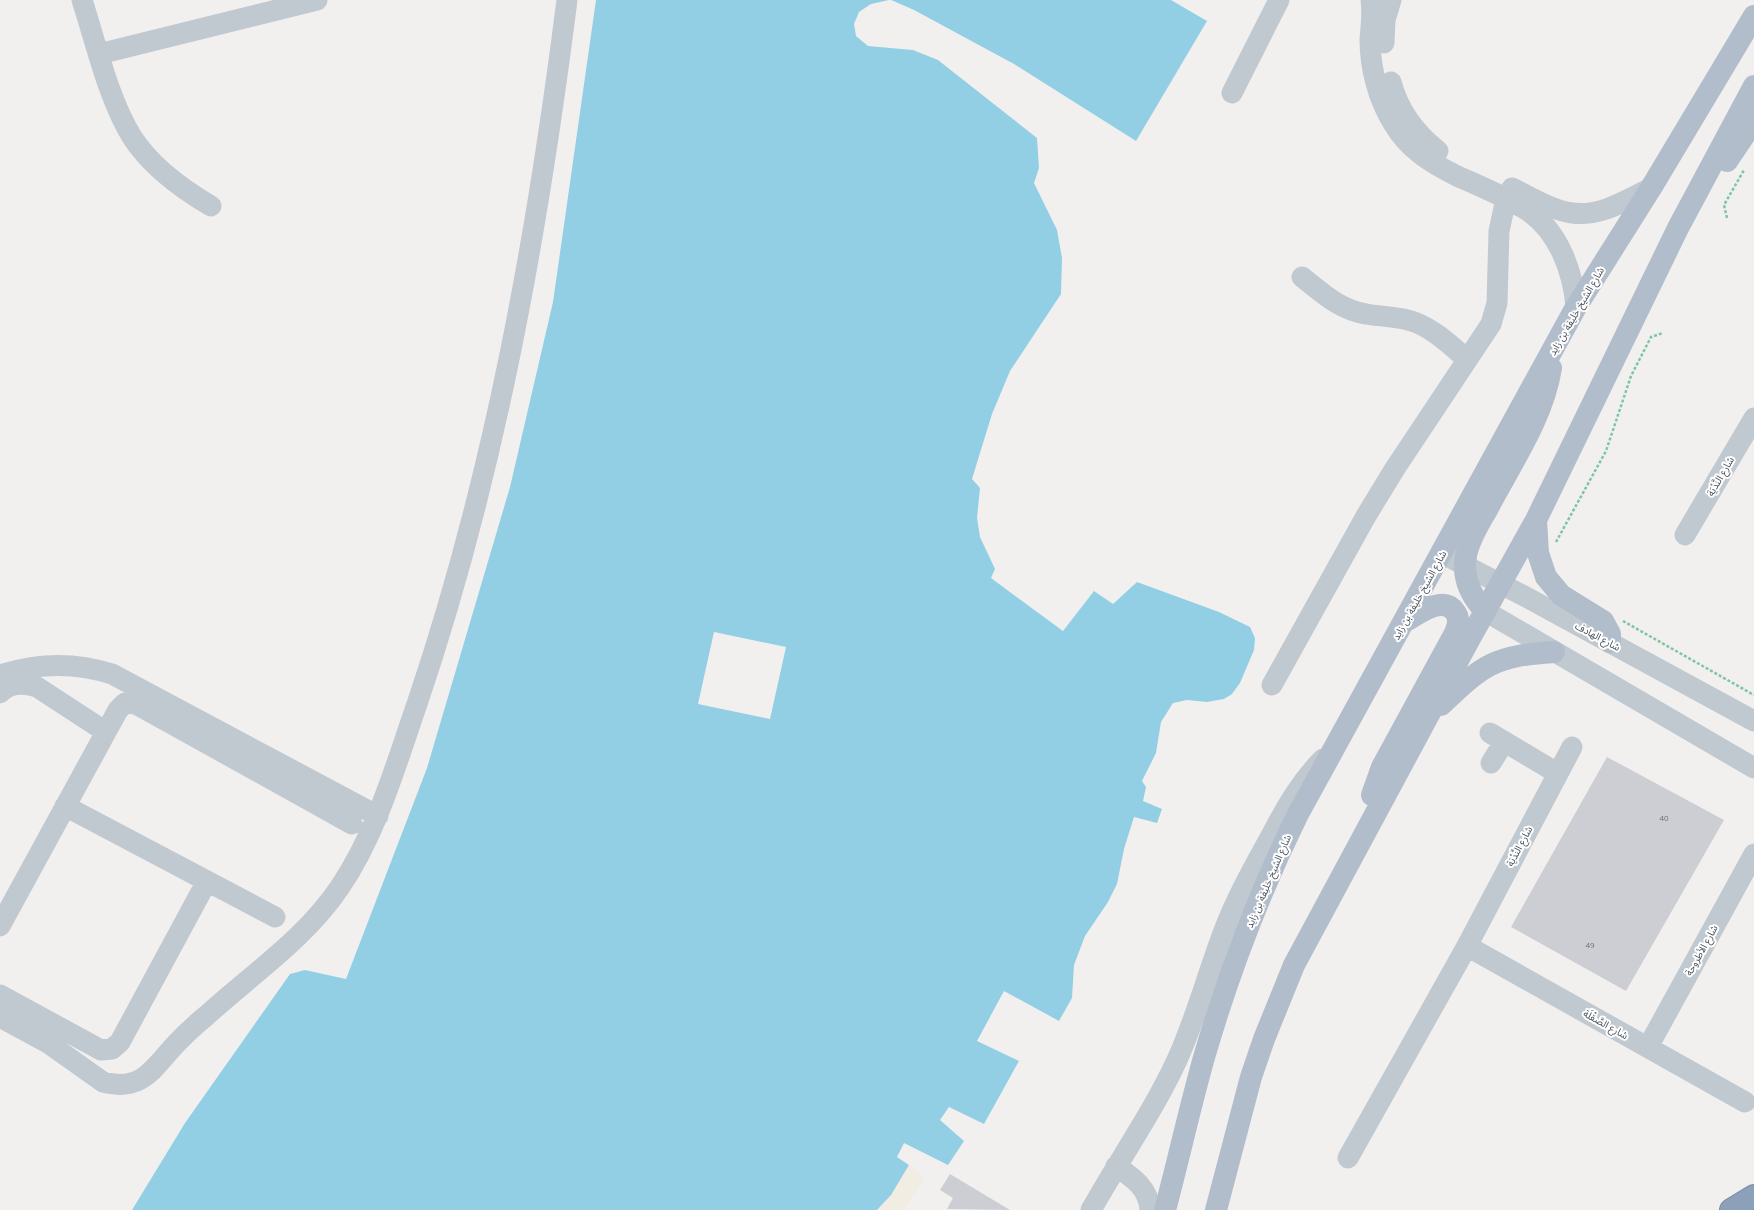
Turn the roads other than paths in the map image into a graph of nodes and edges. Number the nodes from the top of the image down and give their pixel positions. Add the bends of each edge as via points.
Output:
1 (82, 0) edge
2 (317, 0) edge
3 (567, 0) edge
4 (1279, 0) edge
5 (1371, 0) edge
6 (1391, 0) edge
7 (1754, 16) edge
8 (99, 54) junction
9 (1754, 86) edge
10 (1232, 93) dead end
11 (1754, 121) edge
12 (1651, 188) junction
13 (1506, 199) junction
14 (211, 206) dead end
15 (1678, 228) junction
16 (1302, 277) dead end
17 (1576, 307) junction
18 (1553, 350) junction
19 (1467, 359) junction
20 (1754, 418) edge
21 (1536, 520) junction
22 (1685, 535) dead end
23 (1441, 553) junction
24 (1465, 565) junction
25 (1500, 583) junction
26 (1485, 611) junction
27 (1404, 622) junction
28 (1610, 642) junction
29 (1554, 652) junction
30 (0, 675) edge
31 (1272, 685) dead end
32 (0, 693) edge
33 (1426, 719) junction
34 (1754, 720) edge
35 (106, 732) junction
36 (1572, 747) dead end
37 (1335, 748) junction
38 (1491, 763) dead end
39 (1753, 769) edge
40 (1557, 773) junction
41 (65, 806) junction
42 (378, 816) junction
43 (1370, 822) junction
44 (352, 824) dead end
45 (1754, 854) edge
46 (207, 881) junction
47 (275, 918) dead end
48 (0, 926) edge
49 (1467, 946) junction
50 (0, 994) edge
51 (0, 1017) edge
52 (1648, 1047) junction
53 (1745, 1102) dead end
54 (1348, 1158) dead end
55 (1120, 1169) junction
56 (1754, 1196) edge
57 (1091, 1210) edge
58 (1104, 1210) edge
59 (1150, 1210) edge
60 (1165, 1210) edge
61 (1216, 1210) edge
62 (1731, 1210) edge

1 - 8 street
2 - 8 street
3 - 42 street via 534,228 486,461 444,617
4 - 10 street
5 - 13 street via 1370,40 1374,72 1380,96 1393,124 1412,147 1435,165
6 - 12 street via 1385,20 1384,41 1393,88 1411,123 1443,155 1551,206 1572,213 1602,211
7 - 12 main road, شارع الشيخ خليفة بن زايد
8 - 14 street via 118,112 132,138 152,162 190,194
9 - 15 main road
11 - 15 main road
12 - 17 main road, شارع الشيخ خليفة بن زايد
13 - 17 street via 1526,209 1552,235 1567,262
13 - 19 street via 1499,231 1497,303 1485,334
15 - 21 main road
16 - 19 street via 1329,299 1346,308 1425,326
17 - 18 main road, شارع الشيخ خليفة بن زايد
18 - 23 main road, شارع الشيخ خليفة بن زايد
18 - 24 main road via 1549,382 1540,410 1475,532 1466,554
19 - 31 street via 1366,516
20 - 22 street, شارع النَّدْيَة
21 - 25 main road
21 - 28 main road via 1538,554 1546,577 1561,595 1603,621 1610,634
23 - 24 street, شارع الهادف
23 - 27 main road, شارع الشيخ خليفة بن زايد
24 - 25 street, شارع الهادف
24 - 26 main road via 1470,590
25 - 26 main road
25 - 28 street, شارع الهادف
26 - 29 street
26 - 33 main road
27 - 37 main road, شارع الشيخ خليفة بن زايد
27 - 43 main road via 1435,605 1443,604 1456,612 1458,626 1382,767 1372,795
28 - 34 street, شارع الهادف
29 - 33 main road via 1515,655 1482,668 1468,678
29 - 39 street
30 - 42 street via 27,668 64,665 112,674
32 - 35 street via 13,685 37,687
33 - 43 main road
35 - 41 street
35 - 44 street via 121,706 125,703 136,704
36 - 40 street, شارع النَّدْيَة
37 - 55 street via 1299,786 1248,877 1227,923 1177,1060
37 - 60 main road, شارع الشيخ خليفة بن زايد via 1283,844 1231,974 1204,1056
38 - 40 street via 1497,737
40 - 49 street, شارع النَّدْيَة
41 - 46 street
41 - 48 street
42 - 51 street via 353,866 308,928 191,1029 152,1072 143,1078 124,1085 103,1082 48,1043
43 - 61 main road via 1312,929 1276,1008 1251,1077
45 - 52 street, شارع الأطروحة
46 - 47 street
46 - 50 street via 120,1042 112,1049 101,1050
49 - 52 street, شارع الصَّقْلَة
49 - 54 street, شارع النَّدْيَة
52 - 53 street, شارع الصَّقْلَة
55 - 57 street
55 - 58 street
55 - 59 street via 1146,1192
56 - 62 highway

